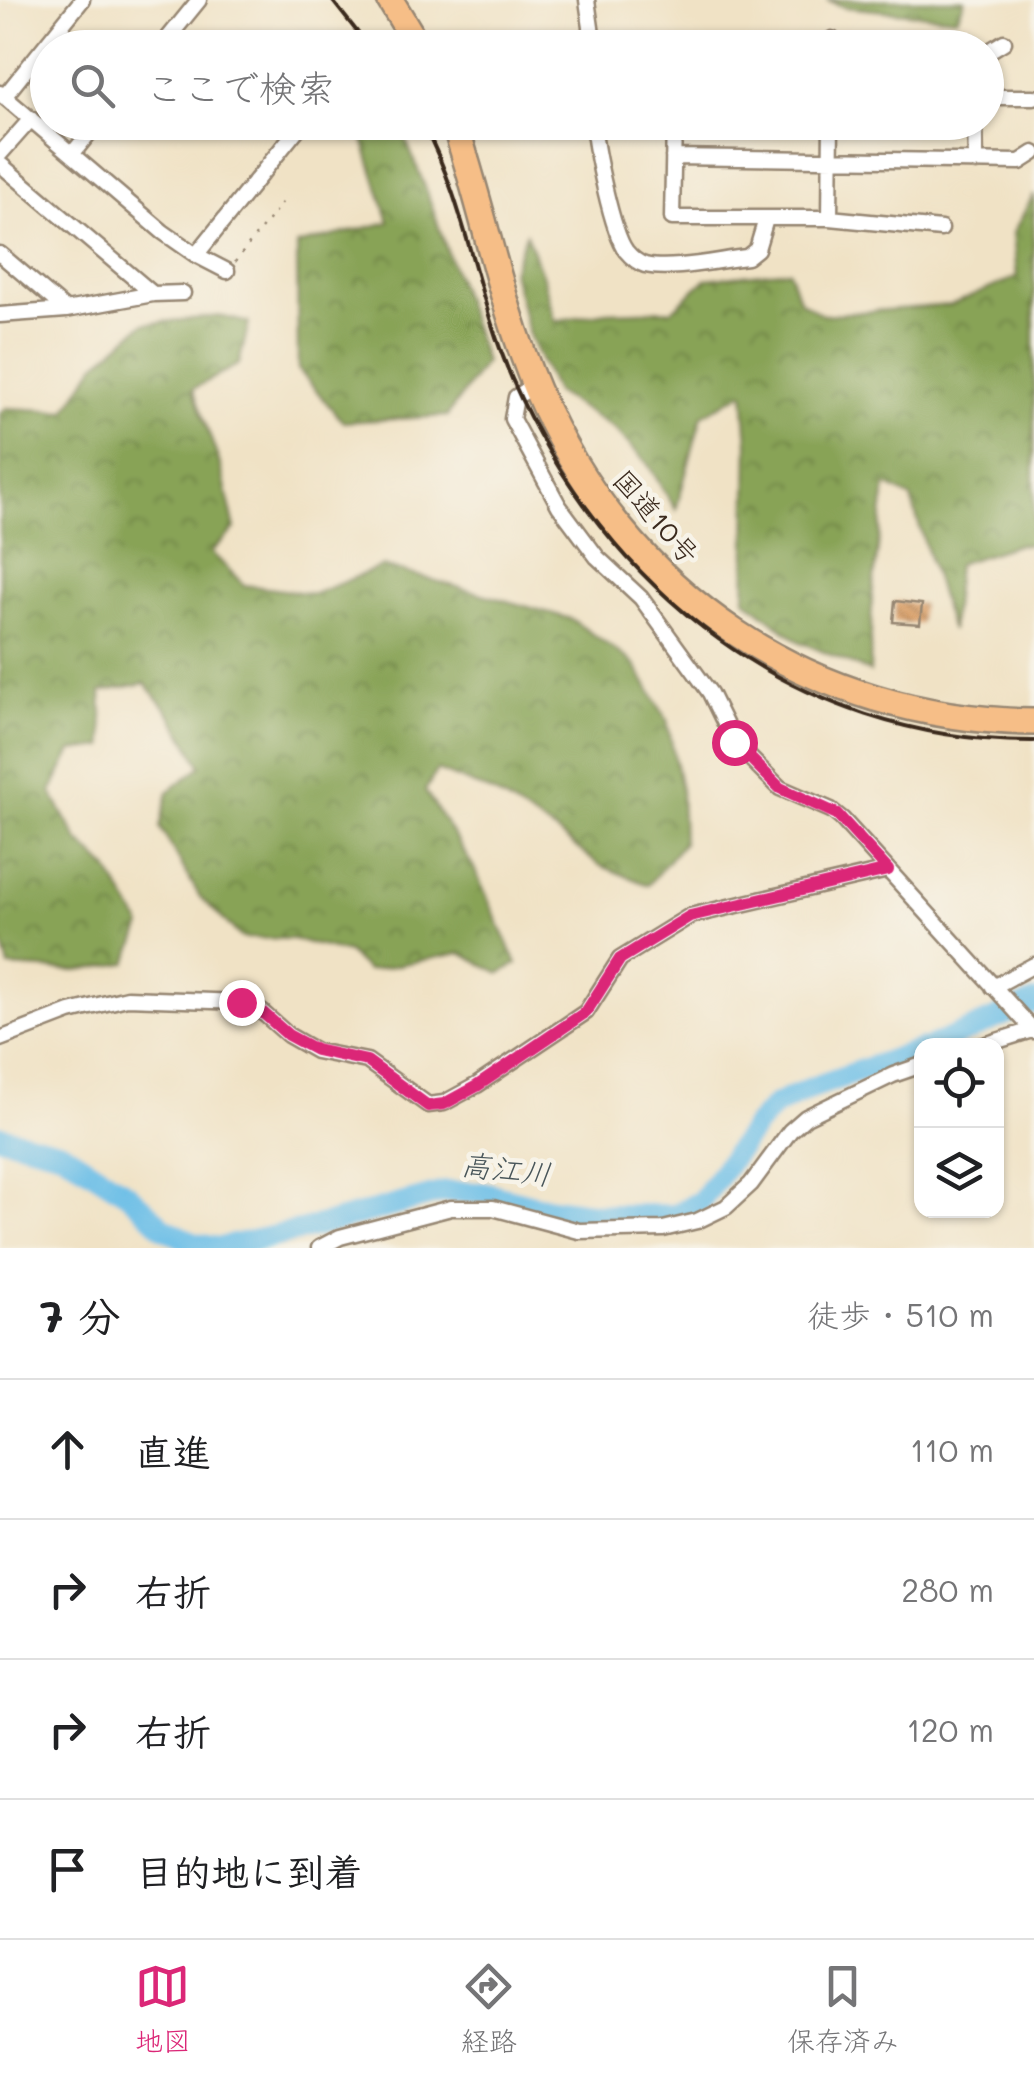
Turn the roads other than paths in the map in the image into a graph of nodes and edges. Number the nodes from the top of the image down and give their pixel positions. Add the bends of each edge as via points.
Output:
1 (82, 0) edge
2 (199, 0) edge
3 (390, 0) edge
4 (587, 0) edge
5 (57, 30) edge
6 (175, 30) edge
7 (408, 30) edge
8 (591, 30) edge
9 (30, 62) edge
10 (2, 95) edge
11 (1004, 97) edge
12 (1034, 97) edge
13 (30, 118) edge
14 (30, 120) edge
15 (56, 140) edge
16 (84, 140) edge
17 (289, 140) edge
18 (459, 140) edge
19 (596, 140) edge
20 (674, 140) edge
21 (831, 140) edge
22 (975, 140) edge
23 (1034, 153) edge
24 (0, 154) edge
25 (73, 154) junction
26 (673, 158) junction
27 (831, 160) junction
28 (976, 162) junction
29 (0, 164) edge
30 (830, 218) junction
31 (766, 219) junction
32 (942, 229) dead end
33 (0, 254) edge
34 (196, 255) junction
35 (227, 271) road end
36 (183, 293) dead end
37 (153, 294) junction
38 (66, 310) junction
39 (0, 315) edge
40 (535, 385) junction
41 (1034, 722) edge
42 (888, 870) junction
43 (1034, 966) edge
44 (993, 987) junction
45 (1033, 1031) edge
46 (0, 1039) edge
47 (1004, 1039) edge
48 (914, 1068) edge
49 (319, 1248) edge

1 - 5 street
2 - 6 street
3 - 7 highway
4 - 8 street
9 - 10 street
10 - 13 street
11 - 12 street
14 - 24 street
15 - 25 street
16 - 25 street
17 - 34 street
18 - 40 highway, 国道10号
19 - 31 street via 619,236 637,261 658,266 746,256 758,249
20 - 26 street
21 - 27 street
22 - 28 street
23 - 28 street via 1020,162
25 - 34 street
26 - 27 street
26 - 31 street via 672,218
27 - 28 street
27 - 30 street
29 - 37 street
30 - 31 street
30 - 32 street
33 - 38 street
34 - 35 street
36 - 37 street
37 - 38 street
38 - 39 street
40 - 41 highway, 国道10号 via 562,442 618,527 671,582 737,635 812,677 880,701 949,717
40 - 42 street via 516,396 512,419 570,521 650,611 710,693 738,746 780,788 837,814
42 - 44 street
42 - 46 street via 690,916 620,959 586,1012 444,1104 428,1106 367,1061 316,1050 241,1002 127,998
43 - 44 street
44 - 45 street
45 - 47 street
48 - 49 street via 806,1117 751,1184 697,1221 663,1230 580,1231 492,1208 461,1207

